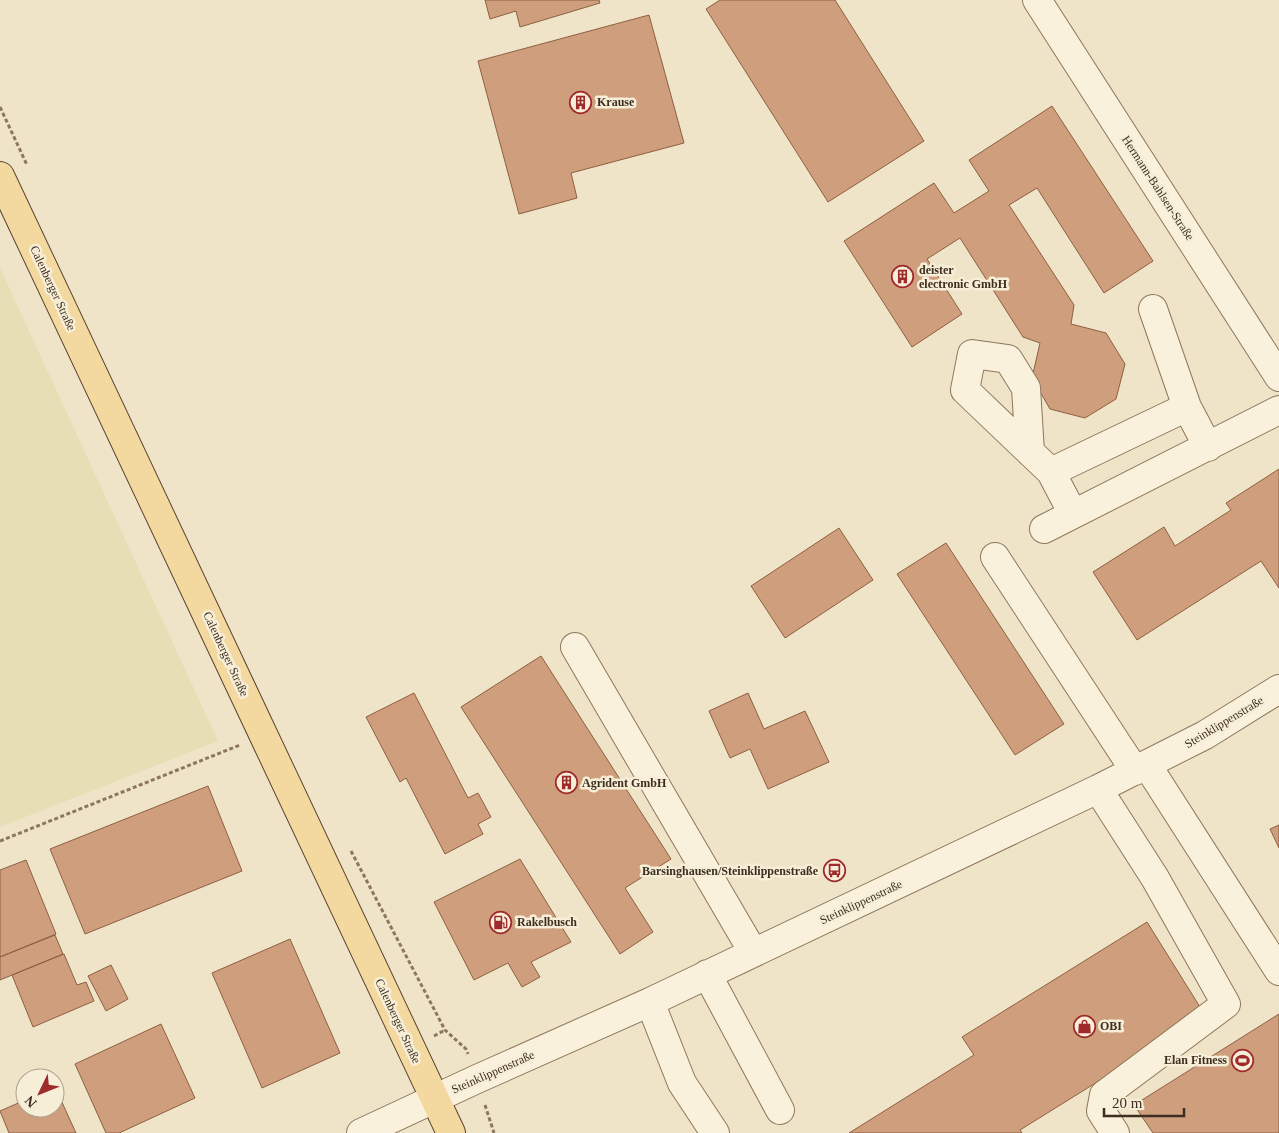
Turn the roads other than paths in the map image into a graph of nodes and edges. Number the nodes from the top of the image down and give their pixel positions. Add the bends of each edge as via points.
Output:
1 (1036, 0) edge
2 (0, 176) edge
3 (1153, 309) dead end
4 (1279, 377) edge
5 (1187, 406) junction
6 (1279, 410) edge
7 (1208, 447) junction
8 (1030, 452) dead end
9 (1051, 472) junction
10 (1072, 514) junction
11 (1044, 529) dead end
12 (995, 557) dead end
13 (575, 647) dead end
14 (1279, 689) edge
15 (1141, 768) junction
16 (1098, 789) junction
17 (753, 952) junction
18 (1279, 971) edge
19 (707, 974) junction
20 (650, 1002) junction
21 (435, 1098) junction
22 (780, 1110) dead end
23 (361, 1133) edge
24 (451, 1133) edge
25 (715, 1133) edge
26 (1115, 1133) edge

1 - 4 street, Hermann-Bahlsen-Straße
2 - 21 main road, Calenberger Straße
3 - 5 street
5 - 7 street
5 - 9 street
6 - 7 street
7 - 10 street
8 - 9 street
9 - 10 street
10 - 11 street
12 - 15 street
13 - 17 street
14 - 15 street, Steinklippenstraße via 1206,735
15 - 16 street, Steinklippenstraße
15 - 18 street
16 - 17 street, Steinklippenstraße
16 - 26 street via 1155,878 1226,1004 1104,1095 1101,1111
17 - 19 street, Steinklippenstraße
19 - 20 street, Steinklippenstraße
19 - 22 street
20 - 21 street, Steinklippenstraße
20 - 25 street via 682,1084
21 - 23 street, Steinklippenstraße
21 - 24 main road, Calenberger Straße

